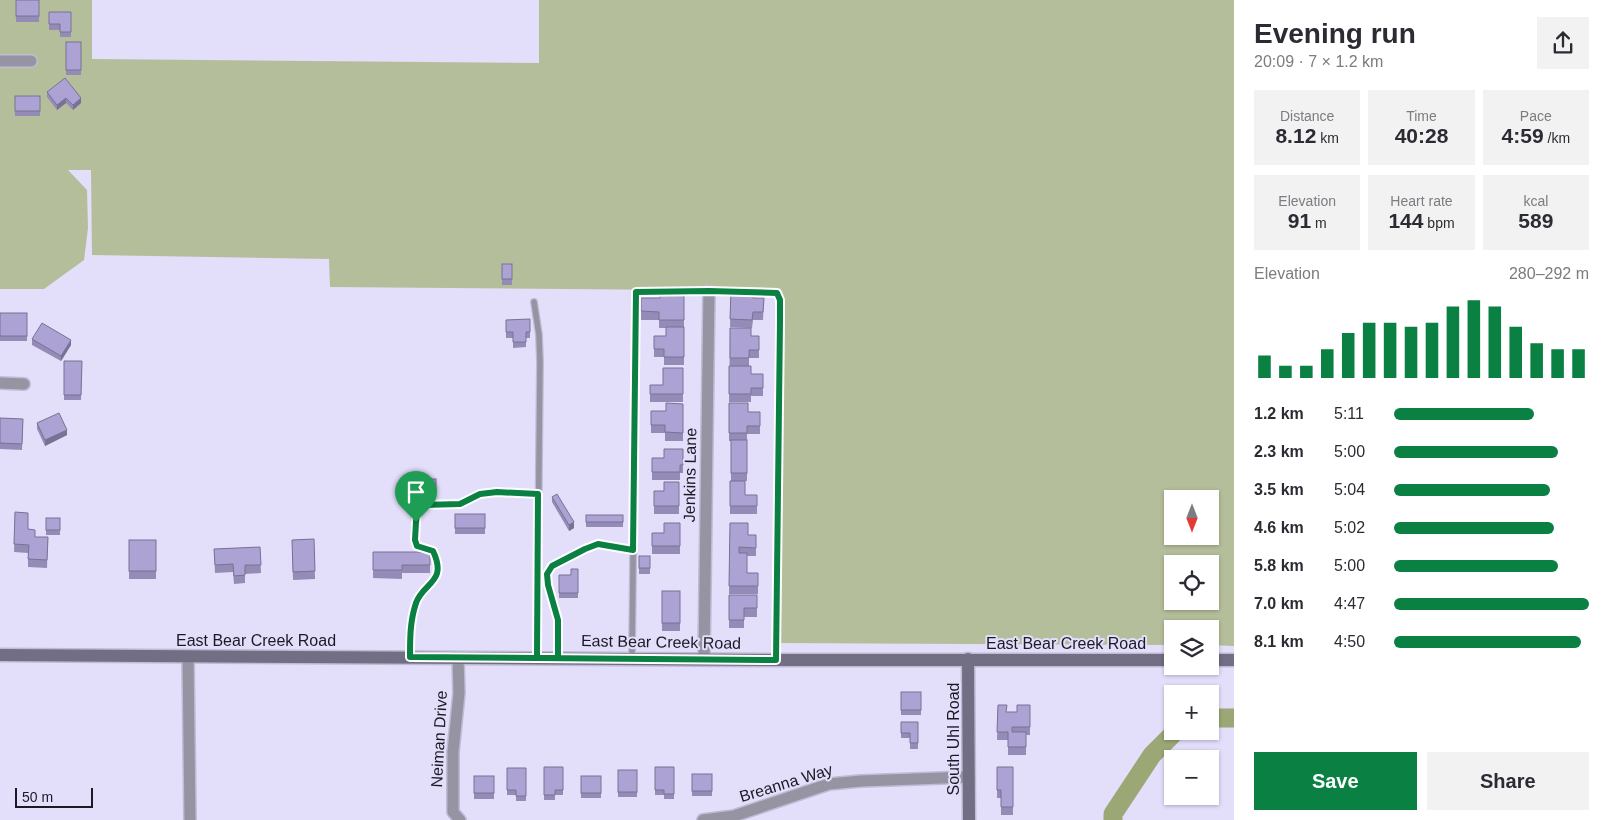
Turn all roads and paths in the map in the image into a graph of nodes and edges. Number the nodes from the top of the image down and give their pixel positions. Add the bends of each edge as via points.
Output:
1 (0, 61) edge
2 (31, 61) dead end
3 (709, 291) junction
4 (534, 302) dead end
5 (0, 383) edge
6 (24, 384) dead end
7 (538, 494) junction
8 (633, 550) junction
9 (0, 655) edge
10 (188, 656) junction
11 (410, 657) junction
12 (458, 658) junction
13 (537, 658) junction
14 (558, 658) junction
15 (632, 658) junction
16 (704, 659) junction
17 (968, 659) junction
18 (776, 660) junction
19 (1164, 660) edge
20 (1219, 660) edge
21 (1234, 660) edge
22 (969, 777) junction
23 (190, 820) edge
24 (460, 820) edge
25 (709, 820) edge
26 (969, 820) edge

1 - 2 street
3 - 8 lane via 636,292
3 - 16 street, Jenkins Lane
3 - 18 lane via 777,293 780,300
4 - 7 lane via 540,362
5 - 6 street
7 - 11 lane via 480,494 460,504 423,505 417,512 417,546 433,551 437,569 435,580 416,603 410,623
7 - 13 lane
8 - 14 lane via 598,544 552,566 547,574 558,620
8 - 15 lane
9 - 10 main road, East Bear Creek Road
10 - 11 main road, East Bear Creek Road
10 - 23 street
11 - 12 main road, East Bear Creek Road
12 - 13 main road, East Bear Creek Road
12 - 24 street, Neiman Drive via 453,812
13 - 14 main road, East Bear Creek Road
14 - 15 main road, East Bear Creek Road
15 - 16 main road, East Bear Creek Road
16 - 18 main road, East Bear Creek Road
17 - 18 main road, East Bear Creek Road
17 - 19 main road, East Bear Creek Road
17 - 22 main road, South Uhl Road
20 - 21 main road
22 - 25 street, Breanna Way via 829,784 734,816
22 - 26 main road, South Uhl Road

